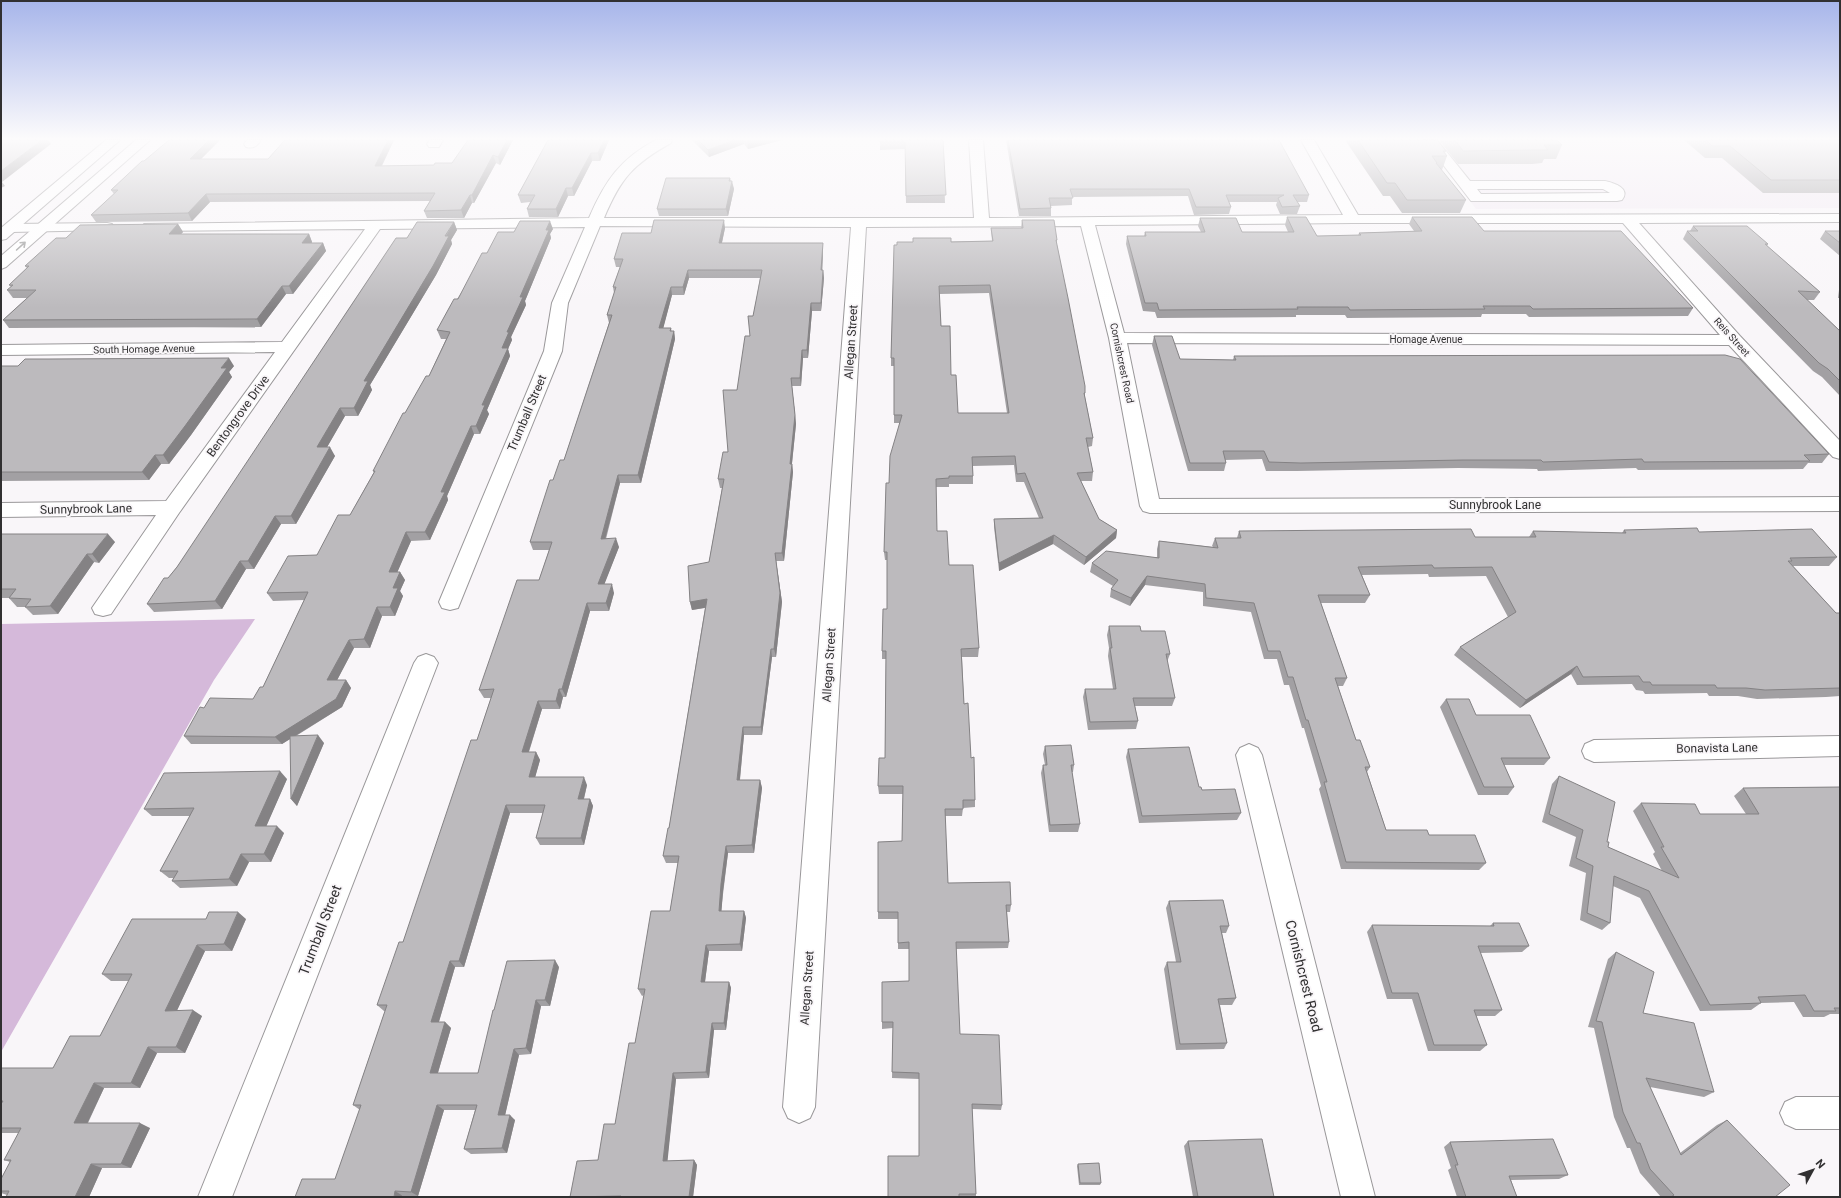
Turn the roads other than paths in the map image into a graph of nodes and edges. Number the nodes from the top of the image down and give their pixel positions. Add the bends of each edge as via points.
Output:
1 (48, 196) edge
2 (79, 196) edge
3 (606, 196) edge
4 (980, 196) edge
5 (1340, 196) edge
6 (1618, 196) edge
7 (1476, 198) joint
8 (1663, 204) dead end
9 (1749, 205) dead end
10 (1778, 218) junction
11 (1840, 218) edge
12 (1353, 219) junction
13 (1493, 219) junction
14 (1628, 219) junction
15 (1672, 219) junction
16 (982, 221) junction
17 (596, 222) junction
18 (1087, 222) junction
19 (859, 223) junction
20 (376, 224) junction
21 (42, 228) junction
22 (6, 232) edge
23 (1, 264) edge
24 (1117, 338) junction
25 (1734, 340) junction
26 (288, 347) junction
27 (1, 350) edge
28 (1840, 453) edge
29 (1840, 504) edge
30 (1150, 506) joint
31 (172, 508) junction
32 (1, 510) edge
33 (450, 602) dead end
34 (103, 608) dead end
35 (426, 663) dead end
36 (1840, 746) edge
37 (1594, 751) dead end
38 (1249, 755) dead end
39 (799, 1107) dead end
40 (1796, 1113) dead end
41 (1840, 1113) edge
42 (215, 1197) edge
43 (1358, 1197) edge

1 - 22 street
2 - 21 street
3 - 17 street, Trumball Street
4 - 16 street
5 - 12 street
6 - 7 street
7 - 13 street
8 - 15 street via 1660,207
9 - 10 street via 1761,207
10 - 11 street
10 - 15 street
12 - 13 street
12 - 18 street
13 - 14 street
14 - 15 street
14 - 25 street, Reis Street
16 - 18 street
16 - 19 street
17 - 19 street
17 - 20 street
17 - 33 street, Trumball Street via 560,303 553,351
18 - 24 street, Cornishcrest Road
19 - 39 street, Allegan Street
20 - 21 street
20 - 26 street, Bentongrove Drive
21 - 22 street
23 -> 21 street
24 - 25 street, Homage Avenue
24 - 30 street, Cornishcrest Road
25 - 28 street, Reis Street
26 - 27 street, South Homage Avenue
26 - 31 street, Bentongrove Drive
29 - 30 street, Sunnybrook Lane
31 - 32 street, Sunnybrook Lane
31 - 34 street, Bentongrove Drive
35 - 42 street, Trumball Street
36 - 37 street, Bonavista Lane
38 - 43 street, Cornishcrest Road
40 - 41 street

